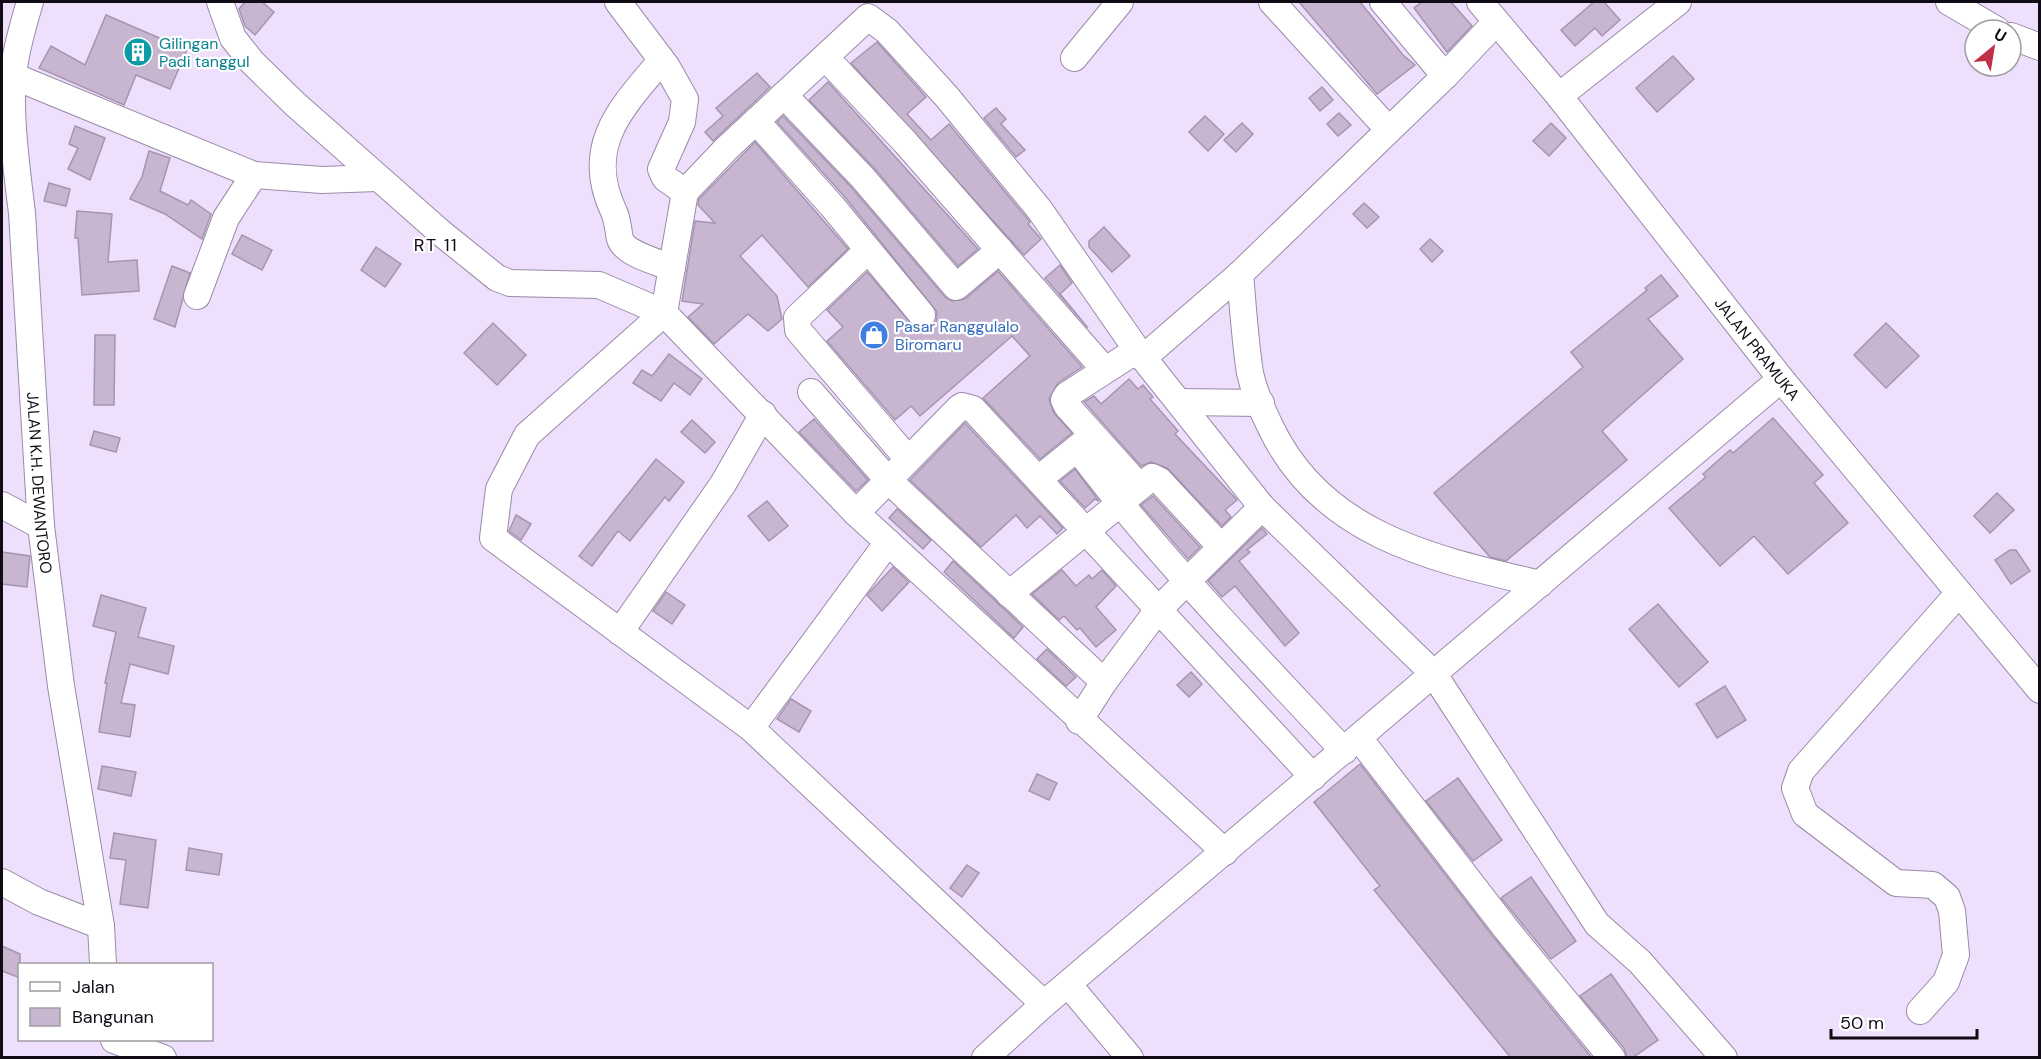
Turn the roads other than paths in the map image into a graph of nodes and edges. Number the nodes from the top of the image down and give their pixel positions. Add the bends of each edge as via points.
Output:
1 (30, 2) edge
2 (220, 2) edge
3 (618, 2) edge
4 (1120, 2) edge
5 (1272, 2) edge
6 (1383, 2) edge
7 (1480, 2) edge
8 (1678, 2) edge
9 (1948, 2) edge
10 (875, 9) edge
11 (1976, 18) edge
12 (1496, 22) junction
13 (2023, 41) edge
14 (2040, 47) edge
15 (826, 58) junction
16 (1074, 58) dead end
17 (662, 61) junction
18 (13, 76) junction
19 (1444, 76) junction
20 (784, 95) junction
21 (1559, 96) junction
22 (756, 121) junction
23 (1388, 129) junction
24 (254, 176) junction
25 (377, 178) junction
26 (685, 192) junction
27 (868, 250) junction
28 (1000, 250) junction
29 (672, 268) junction
30 (1240, 274) junction
31 (197, 296) dead end
32 (663, 313) junction
33 (922, 315) dead end
34 (1140, 354) junction
35 (1104, 369) junction
36 (1781, 380) junction
37 (811, 392) dead end
38 (1180, 402) junction
39 (1261, 403) junction
40 (763, 414) junction
41 (1085, 441) junction
42 (908, 459) junction
43 (1040, 478) junction
44 (888, 480) junction
45 (1139, 486) junction
46 (1119, 504) junction
47 (2, 505) edge
48 (1262, 507) junction
49 (856, 513) junction
50 (41, 526) junction
51 (1085, 530) junction
52 (888, 542) junction
53 (1221, 547) junction
54 (1185, 581) junction
55 (1540, 584) junction
56 (1959, 593) junction
57 (1009, 594) junction
58 (1157, 611) junction
59 (620, 632) junction
60 (1250, 651) junction
61 (1433, 673) junction
62 (1220, 678) junction
63 (1104, 682) junction
64 (2040, 690) edge
65 (1080, 721) junction
66 (751, 728) junction
67 (1351, 744) junction
68 (1313, 777) junction
69 (1225, 852) junction
70 (2, 882) edge
71 (101, 926) junction
72 (103, 963) edge
73 (1068, 984) junction
74 (1044, 1004) junction
75 (1920, 1011) dead end
76 (108, 1041) edge
77 (117, 1041) edge
78 (109, 1058) edge
79 (163, 1058) edge
80 (985, 1058) edge
81 (1130, 1058) edge
82 (1612, 1058) edge
83 (1724, 1058) edge

1 - 18 street, JALAN K.H. DEWANTORO
2 - 25 street via 233,38 252,62
3 - 17 street
4 - 16 street
5 - 23 street
6 - 19 street
7 - 12 street, JALAN PRAMUKA
8 - 21 street
9 - 11 street
10 - 15 street
10 - 34 street via 887,31 1040,209
12 - 19 street
12 - 21 street, JALAN PRAMUKA
13 - 14 street
15 - 20 street
15 - 28 street
17 - 26 street via 685,99 682,122 661,169 665,178
17 - 29 street via 621,109 603,147 600,169 621,242 630,250
18 - 24 street
18 - 50 street, JALAN K.H. DEWANTORO
19 - 23 street
20 - 22 street
20 - 28 street via 863,178 956,287
21 - 36 street, JALAN PRAMUKA
22 - 26 street
22 - 27 street
23 - 30 street
24 - 25 street
24 - 31 street via 226,218
25 - 32 street via 497,278 510,283 599,285
26 - 29 street
27 - 33 street
27 - 42 street via 797,318 798,330
28 - 35 street
29 - 32 street
30 - 34 street
30 - 39 street via 1251,375
32 - 40 street
32 - 59 street via 527,435 499,489 493,538
34 - 35 street
34 - 38 street
35 - 41 street via 1064,400
36 - 55 street
36 - 56 street, JALAN PRAMUKA
37 - 44 street
38 - 39 street
38 - 48 street
39 - 55 street via 1282,451 1302,477 1354,521 1452,563
40 - 49 street
40 - 59 street via 723,484
41 - 43 street
41 - 45 street
41 - 46 street
42 - 43 street via 959,408 966,406 978,413
42 - 44 street
43 - 51 street
44 - 49 street
44 - 57 street
45 - 46 street
45 - 53 street via 1150,477 1157,478
46 - 51 street
46 - 54 street
47 - 50 street
48 - 53 street
48 - 61 street
49 - 52 street
50 - 71 street, JALAN K.H. DEWANTORO via 61,686
51 - 57 street
51 - 58 street
52 - 65 street
52 - 66 street
53 - 54 street
54 - 58 street
54 - 60 street
55 - 61 street
56 - 64 street, JALAN PRAMUKA
56 - 75 street via 1801,771 1795,788 1805,814 1896,883 1933,885 1947,897 1956,955 1946,982
57 - 63 street
58 - 62 street
58 - 63 street
59 - 66 street
60 - 62 street
60 - 67 street
61 - 67 street
61 - 83 street via 1597,924 1640,962
62 - 68 street
63 - 65 street
65 - 69 street
66 - 74 street
67 - 68 street
67 - 82 street via 1443,844 1507,930
68 - 69 street
69 - 73 street
70 - 71 street via 39,902
71 - 72 street, JALAN K.H. DEWANTORO
73 - 74 street
73 - 81 street
74 - 80 street
76 - 78 street
77 - 79 street

